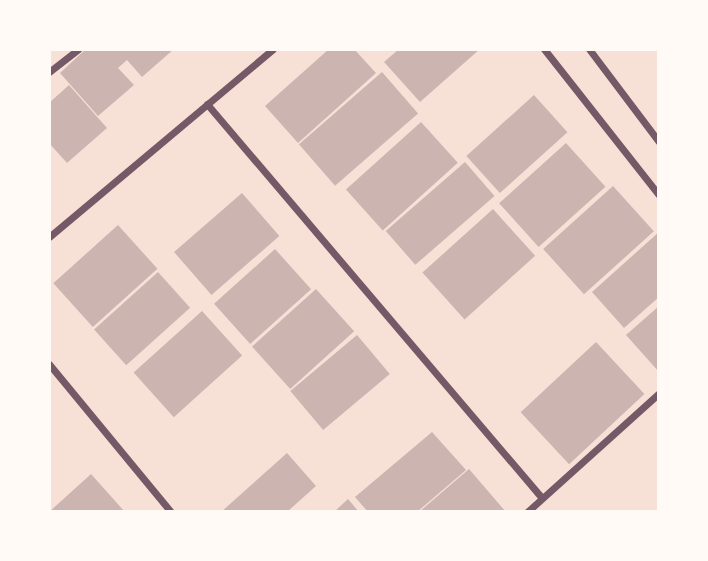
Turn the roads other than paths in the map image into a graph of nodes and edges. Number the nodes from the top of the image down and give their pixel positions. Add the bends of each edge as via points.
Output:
1 (78, 49) edge
2 (273, 49) edge
3 (544, 49) edge
4 (589, 49) edge
5 (49, 72) edge
6 (207, 104) junction
7 (659, 142) edge
8 (659, 195) edge
9 (49, 237) edge
10 (49, 364) edge
11 (659, 393) edge
12 (542, 498) junction
13 (171, 512) edge
14 (527, 512) edge

1 - 5 street
2 - 6 street
3 - 8 street
4 - 7 street
6 - 9 street
6 - 12 street
10 - 13 street
11 - 12 street
12 - 14 street

